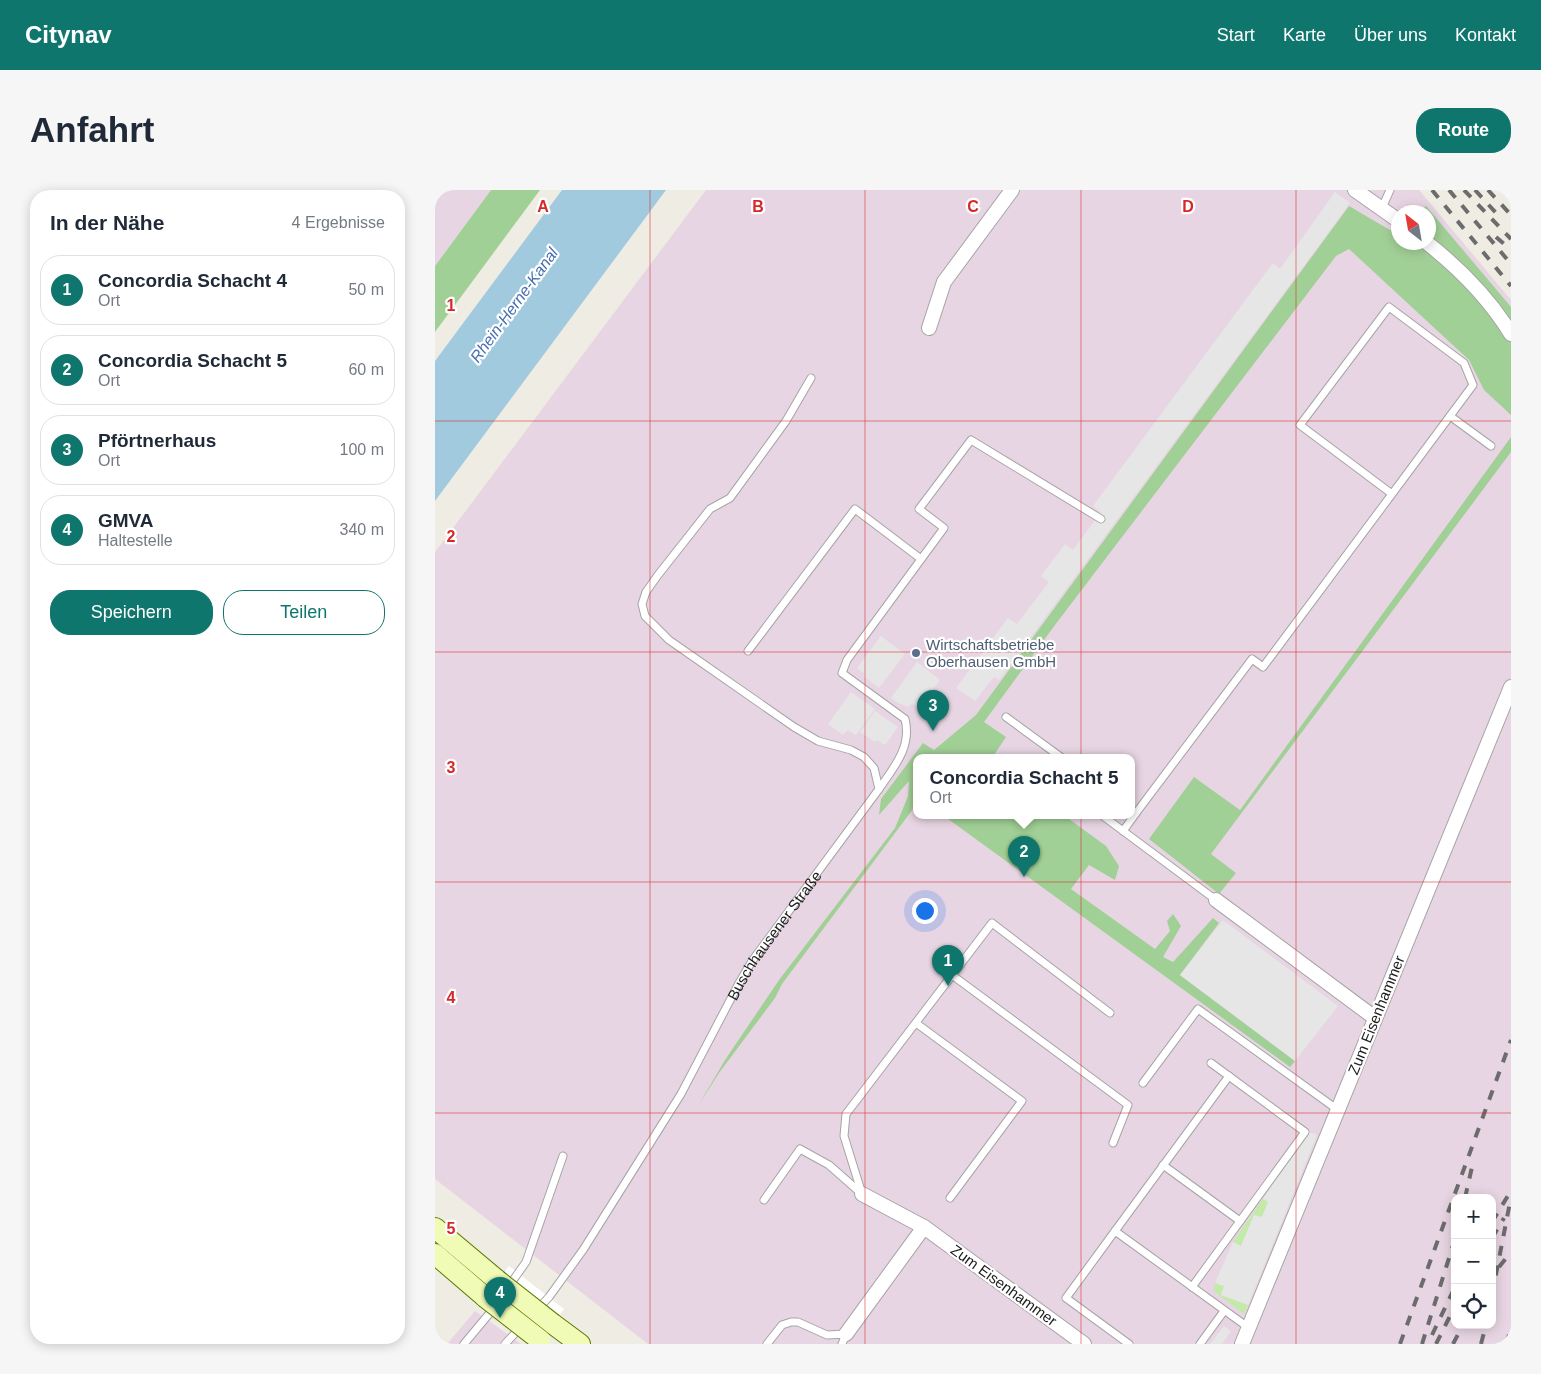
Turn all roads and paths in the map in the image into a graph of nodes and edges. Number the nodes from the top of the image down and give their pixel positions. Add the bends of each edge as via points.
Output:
1 (1355, 190) edge
2 (1390, 190) edge
3 (1010, 191) edge
4 (1381, 208) junction
5 (1391, 215) edge
6 (1435, 250) edge
7 (929, 328) dead end
8 (1511, 334) edge
9 (811, 378) dead end
10 (1450, 416) junction
11 (1491, 446) dead end
12 (1392, 494) junction
13 (1101, 519) dead end
14 (921, 559) junction
15 (748, 652) dead end
16 (1511, 687) edge
17 (1006, 717) dead end
18 (1051, 754) edge
19 (879, 789) junction
20 (1135, 811) edge
21 (1107, 819) edge
22 (1130, 819) edge
23 (1123, 831) junction
24 (1216, 900) joint
25 (952, 976) junction
26 (1110, 1012) dead end
27 (1375, 1018) junction
28 (916, 1023) junction
29 (1211, 1063) dead end
30 (1229, 1076) junction
31 (1143, 1083) dead end
32 (1338, 1110) junction
33 (1113, 1143) dead end
34 (563, 1156) dead end
35 (1163, 1165) junction
36 (862, 1194) junction
37 (950, 1198) dead end
38 (764, 1200) dead end
39 (1240, 1221) junction
40 (924, 1227) junction
41 (435, 1228) edge
42 (1115, 1231) junction
43 (435, 1254) edge
44 (1192, 1287) junction
45 (1224, 1311) junction
46 (1249, 1328) junction
47 (546, 1336) edge
48 (844, 1339) edge
49 (463, 1344) edge
50 (505, 1344) edge
51 (580, 1344) edge
52 (767, 1344) edge
53 (1084, 1344) edge
54 (1129, 1344) edge
55 (1200, 1344) edge
56 (1242, 1344) edge

1 - 4 street
2 - 4 lane
3 - 7 street via 944,282
4 - 5 street
6 - 8 street via 1489,302
9 - 19 lane via 787,421 730,498 710,509 646,592 642,604 645,616 669,640 809,737 865,757 874,768
10 - 11 lane
10 - 12 lane
10 - 12 lane via 1473,385 1465,363 1389,307 1300,425
12 - 20 lane via 1263,667 1251,658
13 - 14 lane via 971,440 919,509 944,528
14 - 15 lane via 855,509
14 - 19 lane, Buschhausener Straße via 847,660 842,673 905,719 908,736 905,747
16 - 27 street, Zum Eisenhammer
17 - 18 lane
19 - 50 lane, Buschhausener Straße via 752,961 681,1094 583,1250 549,1296
21 - 23 lane
22 - 23 lane
23 - 24 lane
24 - 27 street
25 - 26 lane via 992,923
25 - 28 lane
25 - 33 lane via 1127,1106
27 - 32 street, Zum Eisenhammer
28 - 36 lane via 847,1114 844,1136
28 - 37 lane via 1022,1101
29 - 30 lane
30 - 35 lane
30 - 39 lane via 1305,1132
31 - 32 lane via 1197,1009
32 - 46 street, Zum Eisenhammer
34 - 49 lane via 523,1268
35 - 39 lane
35 - 42 lane
36 - 38 lane via 829,1165 800,1149
36 - 40 street, Zum Eisenhammer
39 - 44 lane
40 - 48 street
40 - 53 street, Zum Eisenhammer
41 - 47 main road, bridge via 497,1280
42 - 44 lane
42 - 54 lane via 1066,1298
43 - 47 main road, bridge via 485,1297
44 - 45 lane
45 - 46 lane
45 - 55 lane
46 - 56 street, Zum Eisenhammer
47 - 51 main road
48 - 52 lane via 791,1322 781,1325

